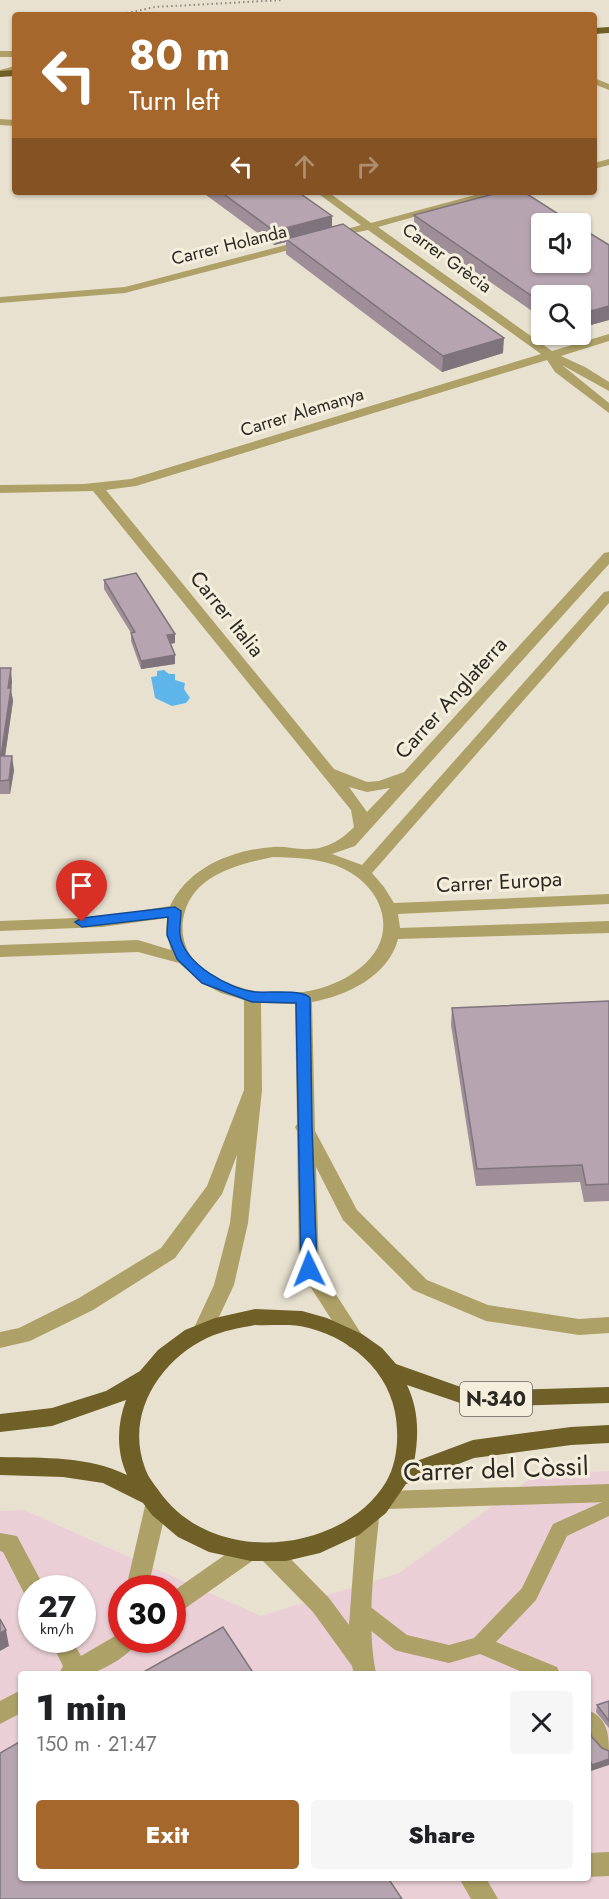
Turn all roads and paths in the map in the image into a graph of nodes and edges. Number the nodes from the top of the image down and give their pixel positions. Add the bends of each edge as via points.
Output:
1 (283, 0) edge
2 (132, 12) edge
3 (326, 195) edge
4 (487, 195) edge
5 (372, 226) junction
6 (0, 300) edge
7 (609, 337) edge
8 (550, 355) junction
9 (609, 387) edge
10 (609, 409) edge
11 (97, 487) junction
12 (0, 489) edge
13 (609, 556) edge
14 (609, 595) edge
15 (324, 768) junction
16 (410, 774) junction
17 (362, 827) junction
18 (316, 854) junction
19 (363, 874) junction
20 (609, 899) edge
21 (391, 909) junction
22 (175, 911) junction
23 (0, 926) edge
24 (609, 927) edge
25 (393, 934) junction
26 (0, 951) edge
27 (184, 959) junction
28 (252, 997) junction
29 (303, 998) junction
30 (253, 1090) junction
31 (304, 1126) junction
32 (609, 1325) edge
33 (203, 1330) junction
34 (0, 1340) edge
35 (356, 1341) junction
36 (388, 1370) junction
37 (145, 1378) junction
38 (609, 1395) edge
39 (0, 1422) edge
40 (609, 1434) edge
41 (0, 1466) edge
42 (400, 1477) junction
43 (609, 1492) edge
44 (151, 1500) junction
45 (386, 1500) junction
46 (609, 1507) edge
47 (368, 1518) junction
48 (0, 1542) edge
49 (247, 1552) junction
50 (270, 1553) junction
51 (26, 1575) edge
52 (139, 1575) edge
53 (186, 1595) edge
54 (361, 1611) junction
55 (480, 1645) junction
56 (108, 1649) edge
57 (66, 1653) edge
58 (363, 1667) edge
59 (74, 1671) edge
60 (75, 1671) edge
61 (543, 1671) edge
62 (18, 1703) edge
63 (0, 1713) edge
64 (591, 1724) edge
65 (609, 1746) edge
66 (609, 1864) edge
67 (591, 1865) edge
68 (473, 1881) edge
69 (486, 1899) edge

1 - 2 path via 155,7
3 - 5 street, Carrer Grècia
4 - 5 street, Carrer Holanda
5 - 6 street, Carrer Holanda via 125,290
5 - 8 street, Carrer Grècia
7 - 8 street, Carrer Alemanya
8 - 9 street, Carrer Grècia
8 - 10 street, Carrer Grècia via 559,370
8 - 11 street, Carrer Alemanya via 132,483
11 - 12 street, Carrer Alemanya
11 - 15 street, Carrer Italia
13 - 16 street, Carrer Anglaterra
14 - 19 street
15 - 16 street, Carrer Italia via 359,786 380,788
15 - 17 street, Carrer Italia via 359,809
16 - 17 street, Carrer Anglaterra
17 - 18 street, Carrer Anglaterra via 349,842
18 - 19 street
18 - 22 street via 273,852 237,858 208,871 191,885
19 - 21 street
20 - 21 street, Carrer Europa
21 - 25 street
22 - 23 street via 102,922
22 - 27 street via 173,935
24 - 25 street
25 - 29 street via 380,961 368,973 345,986
26 - 27 street via 138,946
27 - 28 street via 207,980
28 - 29 street
28 - 30 street
29 - 31 street
30 - 33 street via 239,1223 224,1285
30 - 34 street via 215,1189 168,1252 86,1304 23,1335
31 - 32 street via 350,1215 420,1285 486,1313 579,1327
31 - 35 street via 309,1269
33 - 35 highway, N-340 via 255,1317 308,1320
33 - 37 highway, N-340 via 170,1350
35 - 36 highway, N-340
36 - 38 highway, N-340 via 472,1399
36 - 42 highway, N-340 via 405,1403 410,1440
37 - 39 highway, N-340 via 113,1397 52,1417
37 - 44 highway, N-340 via 132,1406 128,1436 133,1466
40 - 42 highway, N-340 via 473,1449
41 - 44 highway, N-340 via 63,1468 106,1475
42 - 45 highway, N-340
43 - 45 street, Carrer del Còssil
44 - 49 highway, N-340 via 181,1528 212,1544
44 - 52 street
45 - 47 highway, N-340
46 - 55 lane via 560,1530 529,1594
47 - 50 highway, N-340 via 340,1537 306,1549
47 - 54 street
48 - 51 street via 9,1543
49 - 50 highway, N-340
49 - 53 street
50 - 58 street via 321,1605
54 - 55 lane via 402,1643 449,1654
54 - 58 street
55 - 61 lane
56 - 60 street
57 - 59 street
62 - 63 street
64 - 65 lane
66 - 67 street
68 - 69 street

